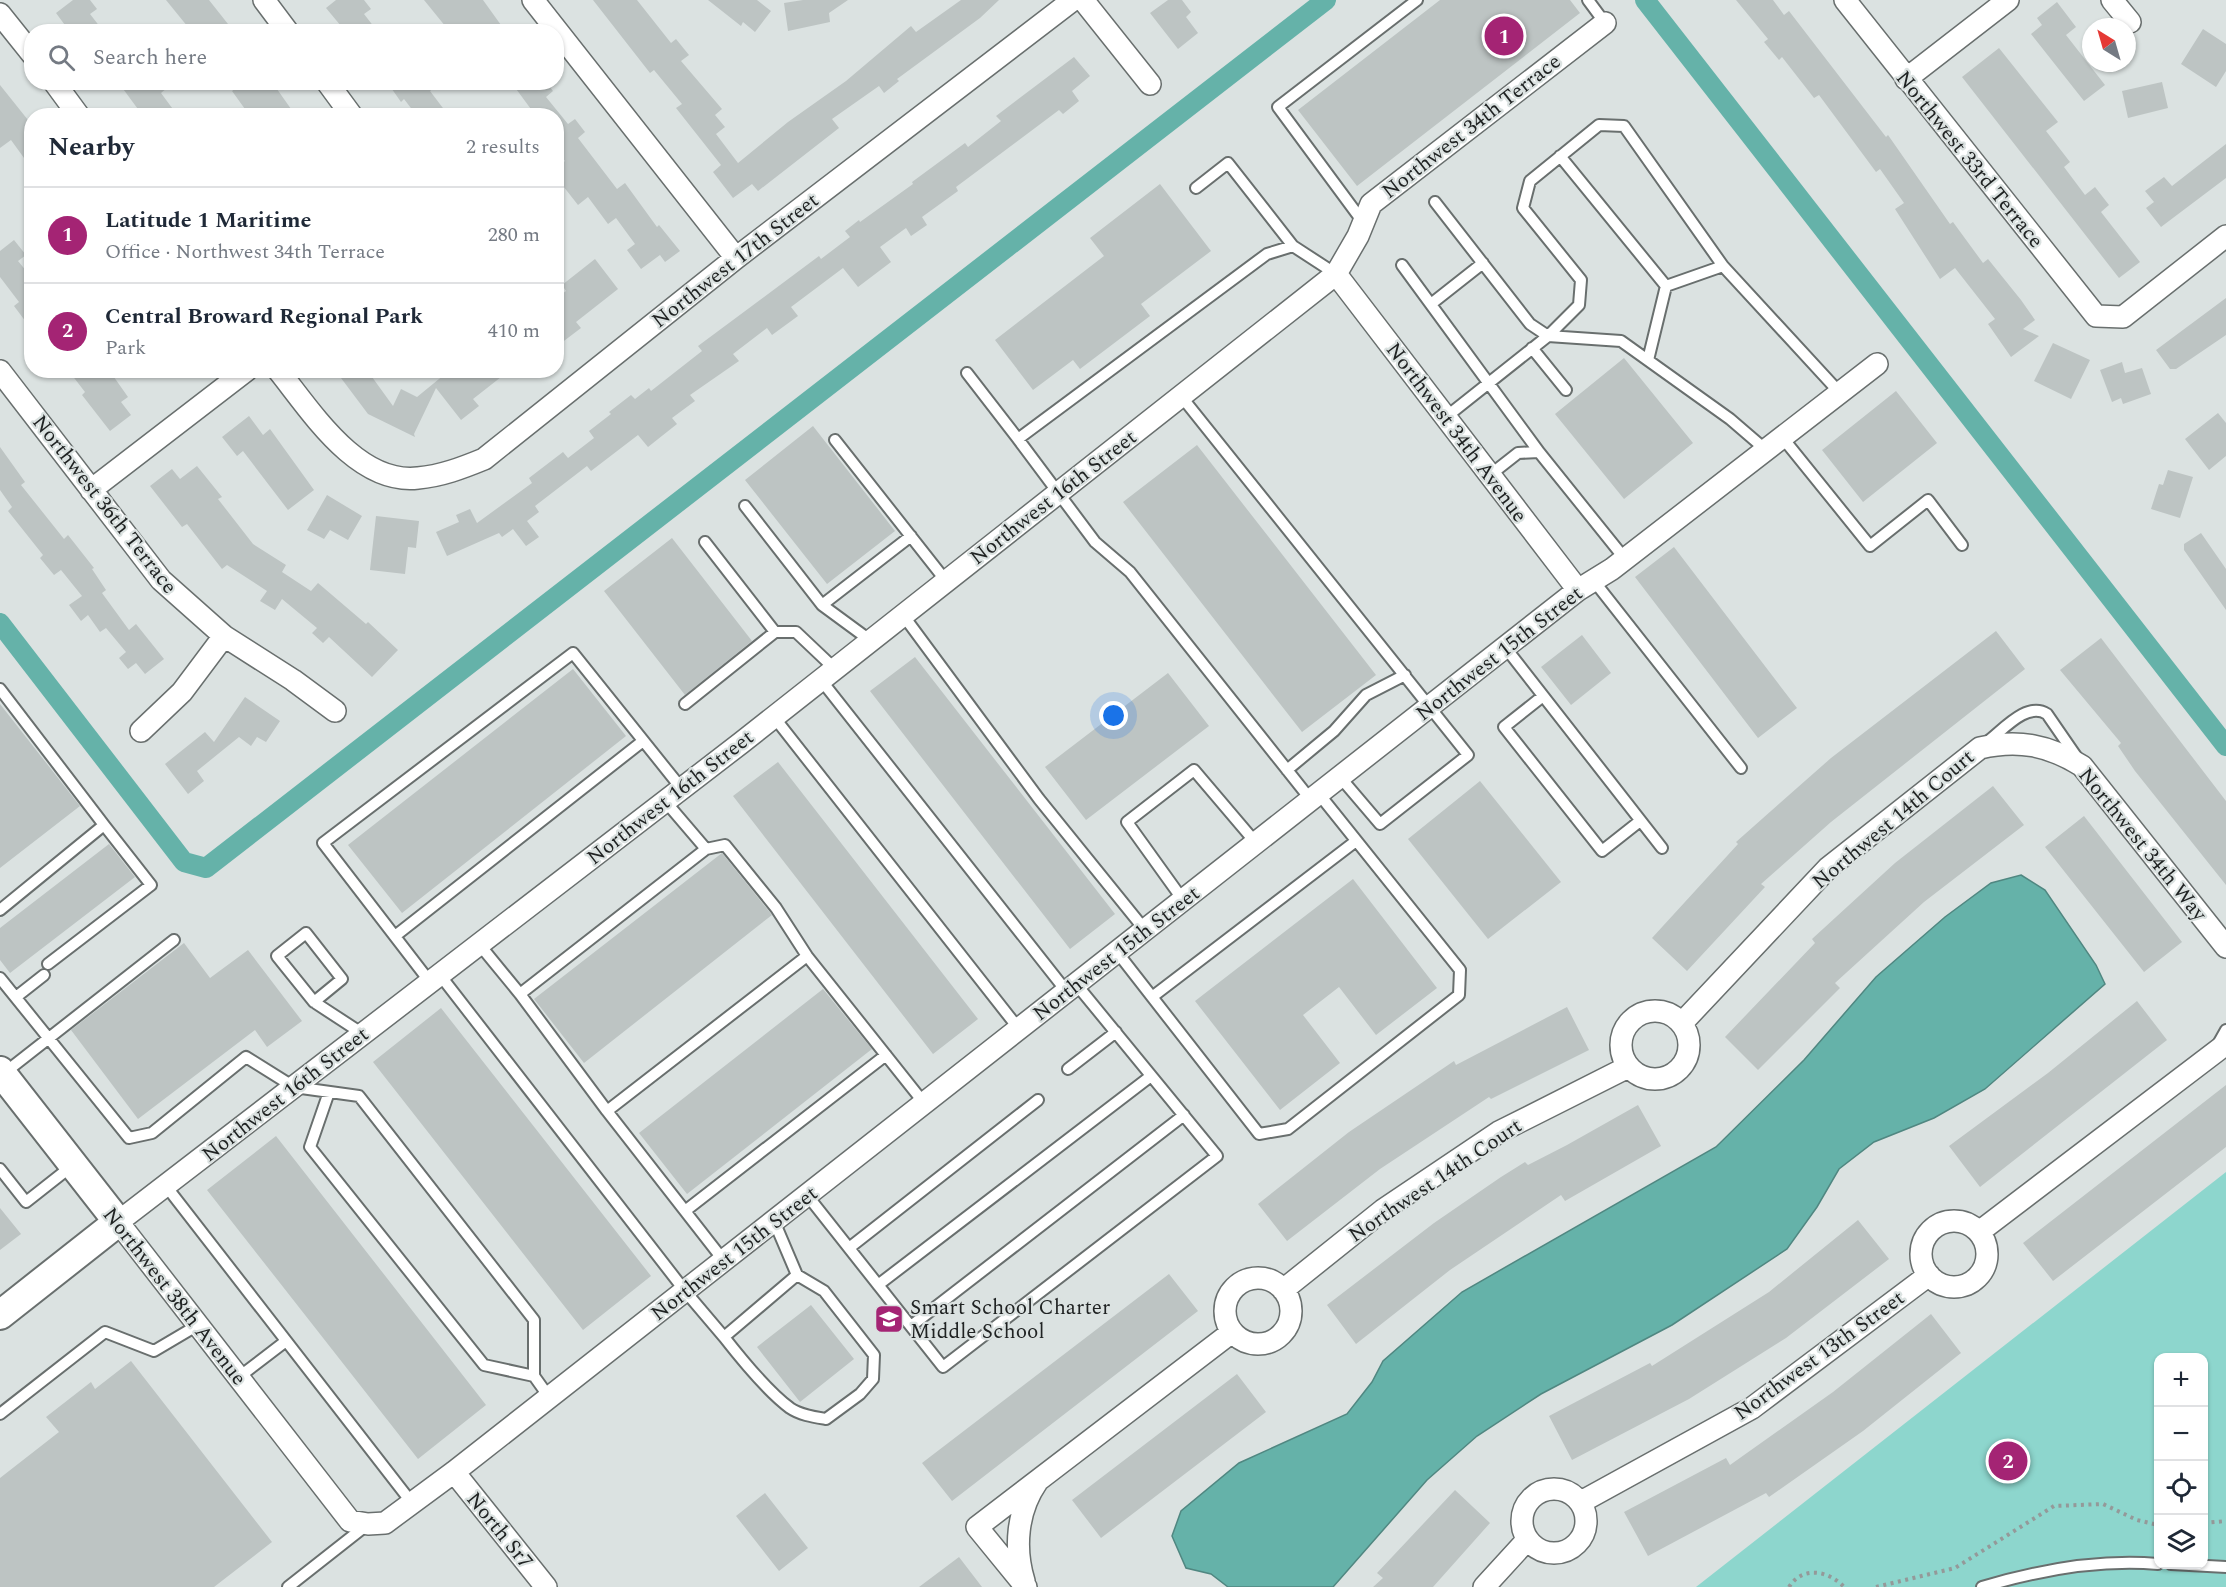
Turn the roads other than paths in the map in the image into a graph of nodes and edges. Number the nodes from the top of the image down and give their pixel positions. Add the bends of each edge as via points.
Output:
1 (264, 0) edge
2 (533, 0) edge
3 (1073, 0) edge
4 (1083, 0) edge
5 (1417, 0) edge
6 (1588, 0) edge
7 (1845, 0) edge
8 (2008, 0) edge
9 (2112, 0) edge
10 (0, 14) edge
11 (2127, 18) edge
12 (1605, 23) joint
13 (282, 24) edge
14 (552, 24) edge
15 (564, 39) edge
16 (24, 44) edge
17 (1906, 79) junction
18 (1150, 84) dead end
19 (60, 90) edge
20 (333, 90) edge
21 (73, 108) edge
22 (346, 108) edge
23 (1560, 156) junction
24 (1196, 188) dead end
25 (1435, 201) dead end
26 (1364, 223) junction
27 (2226, 236) edge
28 (1293, 246) junction
29 (736, 258) junction
30 (1483, 263) junction
31 (1402, 265) dead end
32 (1723, 266) junction
33 (1336, 274) junction
34 (1666, 286) junction
35 (1431, 304) junction
36 (1548, 336) junction
37 (1533, 348) junction
38 (1648, 360) junction
39 (1877, 364) dead end
40 (0, 371) edge
41 (967, 373) dead end
42 (237, 378) edge
43 (284, 378) edge
44 (1489, 383) junction
45 (1566, 390) dead end
46 (1840, 393) junction
47 (1181, 396) junction
48 (1446, 417) junction
49 (835, 440) dead end
50 (1018, 440) junction
51 (1774, 444) junction
52 (1539, 452) junction
53 (1490, 475) junction
54 (91, 490) junction
55 (1057, 494) junction
56 (745, 506) dead end
57 (911, 536) junction
58 (705, 543) dead end
59 (1962, 545) dead end
60 (1625, 559) junction
61 (946, 581) junction
62 (1586, 585) junction
63 (822, 604) junction
64 (903, 615) junction
65 (775, 632) junction
66 (224, 636) junction
67 (871, 641) junction
68 (1505, 647) junction
69 (828, 674) junction
70 (1405, 675) junction
71 (0, 689) edge
72 (1543, 696) junction
73 (685, 704) dead end
74 (1430, 707) junction
75 (335, 711) dead end
76 (774, 717) junction
77 (141, 731) dead end
78 (643, 741) junction
79 (2018, 743) joint
80 (1980, 748) junction
81 (2082, 766) junction
82 (1741, 768) dead end
83 (1287, 770) junction
84 (1340, 777) junction
85 (673, 795) junction
86 (1315, 797) junction
87 (1640, 820) junction
88 (104, 825) junction
89 (1356, 841) junction
90 (1256, 843) junction
91 (1662, 848) dead end
92 (706, 849) junction
93 (1183, 900) junction
94 (0, 910) edge
95 (1145, 930) junction
96 (395, 936) junction
97 (174, 940) dead end
98 (479, 944) junction
99 (2225, 947) edge
100 (1118, 952) junction
101 (807, 956) junction
102 (48, 964) dead end
103 (44, 975) dead end
104 (0, 978) edge
105 (435, 978) junction
106 (1072, 988) junction
107 (520, 994) junction
108 (16, 997) junction
109 (1152, 997) junction
110 (314, 1002) junction
111 (1682, 1023) junction
112 (1019, 1029) junction
113 (2226, 1030) edge
114 (1116, 1032) junction
115 (363, 1034) junction
116 (48, 1038) junction
117 (2226, 1044) edge
118 (886, 1055) junction
119 (2207, 1058) junction
120 (1628, 1067) junction
121 (1068, 1070) dead end
122 (1, 1073) edge
123 (1151, 1076) junction
124 (294, 1087) junction
125 (329, 1092) junction
126 (1038, 1100) dead end
127 (924, 1103) junction
128 (607, 1111) junction
129 (1184, 1115) junction
130 (73, 1165) junction
131 (0, 1169) edge
132 (166, 1186) junction
133 (807, 1195) junction
134 (685, 1210) junction
135 (774, 1221) junction
136 (118, 1222) junction
137 (1979, 1232) junction
138 (849, 1248) junction
139 (724, 1261) junction
140 (797, 1275) junction
141 (1929, 1275) junction
142 (878, 1285) junction
143 (1283, 1290) junction
144 (685, 1291) junction
145 (0, 1315) edge
146 (198, 1325) junction
147 (911, 1326) junction
148 (1232, 1332) junction
149 (724, 1337) junction
150 (286, 1341) junction
151 (534, 1376) junction
152 (239, 1377) junction
153 (549, 1397) junction
154 (0, 1414) edge
155 (454, 1472) junction
156 (1042, 1475) junction
157 (1581, 1502) junction
158 (412, 1503) junction
159 (359, 1522) junction
160 (1527, 1540) junction
161 (2154, 1564) edge
162 (2208, 1566) edge
163 (2226, 1567) edge
164 (1026, 1586) edge
165 (288, 1587) edge
166 (546, 1587) edge
167 (1484, 1587) edge
168 (1982, 1587) edge

1 - 13 street
2 - 14 street
3 - 29 street, Northwest 17th Street
4 - 18 street
5 - 26 lane via 1278,107
6 - 12 lane
7 - 17 street, Northwest 33rd Terrace
8 - 17 street
9 - 11 street
10 - 16 street
12 - 26 street, Northwest 34th Terrace via 1371,204
15 - 29 street
17 - 27 street, Northwest 33rd Terrace via 2096,316 2123,317
19 - 21 street
20 - 22 street
23 - 32 lane via 1599,125 1624,126
23 - 34 lane
23 - 36 lane via 1530,181 1523,208 1581,280 1579,305
24 - 28 lane via 1228,163
25 - 30 lane
26 - 33 street, Northwest 34th Terrace
28 - 33 lane
28 - 50 lane via 1267,254
29 - 43 street, Northwest 17th Street via 484,459 456,470 416,479 381,473 338,445
30 - 35 lane
30 - 36 lane via 1530,324
31 - 35 lane
32 - 34 lane
32 - 46 lane
33 - 47 street, Northwest 16th Street
33 - 48 street, Northwest 34th Avenue
34 - 38 lane
35 - 44 lane
36 - 37 lane
36 - 38 lane via 1621,340
37 - 44 lane
37 - 45 lane
38 - 51 lane via 1730,419
39 - 46 street, Northwest 15th Street
40 - 54 street, Northwest 36th Terrace
41 - 50 lane
42 - 54 street
44 - 48 lane
44 - 52 lane
46 - 51 street, Northwest 15th Street
47 - 55 street, Northwest 16th Street
47 - 70 lane
48 - 53 street, Northwest 34th Avenue
49 - 57 lane
50 - 55 lane
51 - 59 lane via 1870,546 1928,500
51 - 60 street, Northwest 15th Street
52 - 53 lane via 1518,453
52 - 60 lane
53 - 62 street, Northwest 34th Avenue
54 - 66 street, Northwest 36th Terrace via 161,580
55 - 61 street, Northwest 16th Street
55 - 83 lane via 1095,542 1130,572
56 - 63 lane
57 - 61 lane
57 - 63 lane
58 - 65 lane
60 - 62 street, Northwest 15th Street
61 - 64 street, Northwest 16th Street
62 - 68 street, Northwest 15th Street
62 - 82 lane
63 - 67 lane
64 - 67 street, Northwest 16th Street
64 - 95 lane via 1032,789
65 - 69 lane via 796,632
65 - 73 lane
66 - 75 street, Northwest 36th Terrace
66 - 77 street via 182,692
67 - 69 street, Northwest 16th Street
68 - 72 lane
68 - 74 street, Northwest 15th Street
69 - 76 street, Northwest 16th Street
69 - 106 lane
70 - 74 lane
70 - 83 lane via 1366,695 1334,731
71 - 88 lane
72 - 87 lane
72 - 87 lane via 1504,727 1602,851
74 - 84 street, Northwest 15th Street
74 - 84 lane via 1468,755 1380,824
76 - 85 street, Northwest 16th Street
76 - 112 lane
78 - 85 lane
78 - 96 lane
78 - 96 lane via 573,653 323,843
79 - 80 street, Northwest 14th Court
79 - 81 street, Northwest 34th Way via 2051,749
80 - 81 lane via 2027,712 2041,710
80 - 111 street, Northwest 14th Court via 1828,868
81 - 99 street, Northwest 34th Way
83 - 86 lane
84 - 86 street, Northwest 15th Street
85 - 92 lane
85 - 98 street, Northwest 16th Street
86 - 89 lane
86 - 90 street, Northwest 15th Street
87 - 91 lane
88 - 94 lane
88 - 102 lane via 151,885
89 - 109 lane
89 - 109 lane via 1460,970 1459,995 1287,1129 1259,1134
90 - 93 street, Northwest 15th Street
90 - 93 lane via 1194,770 1185,776 1127,822
92 - 101 lane via 725,845 776,908
92 - 107 lane
93 - 95 street, Northwest 15th Street
95 - 100 street, Northwest 15th Street
96 - 105 lane
97 - 116 lane
98 - 105 street, Northwest 16th Street
98 - 107 lane
100 - 106 street, Northwest 15th Street
100 - 109 lane
101 - 118 lane
101 - 128 lane
103 - 108 lane
104 - 108 lane
105 - 115 street, Northwest 16th Street
105 - 144 lane
106 - 112 street, Northwest 15th Street
106 - 114 lane
107 - 128 lane
108 - 116 lane
110 - 110 lane via 277,956 306,933 342,979
110 - 115 lane
111 - 120 street via 1659,1011 1645,1012 1633,1019 1621,1042
111 - 120 street via 1689,1035 1690,1048 1686,1062 1677,1072 1652,1080
112 - 127 street, Northwest 15th Street
113 - 119 lane
114 - 121 lane
114 - 123 lane
115 - 124 street, Northwest 16th Street
116 - 122 lane
116 - 124 lane via 129,1138 152,1133 246,1057
117 - 119 street
118 - 127 lane
118 - 134 lane
119 - 137 street
120 - 143 street, Northwest 14th Court via 1499,1132 1383,1210
122 - 130 street, Northwest 38th Avenue
123 - 129 lane
123 - 142 lane
124 - 125 lane
124 - 132 street, Northwest 16th Street
125 - 151 lane via 359,1096 534,1320
125 - 151 lane via 310,1147 484,1365
126 - 138 lane
127 - 133 street, Northwest 15th Street
128 - 134 lane
129 - 147 lane
129 - 147 lane via 1217,1156 943,1367
130 - 131 lane via 26,1202
130 - 136 street, Northwest 38th Avenue
132 - 136 street, Northwest 16th Street
132 - 150 lane
133 - 135 street, Northwest 15th Street
133 - 138 lane
134 - 139 lane
135 - 139 street, Northwest 15th Street
135 - 140 lane
136 - 145 street, Northwest 16th Street
136 - 146 street, Northwest 38th Avenue
137 - 141 street via 1956,1221 1932,1228 1921,1251 1922,1264
137 - 141 street via 1987,1256 1976,1279 1951,1287
138 - 142 lane
139 - 144 street, Northwest 15th Street
140 - 149 lane
140 - 149 lane via 824,1291 874,1355 873,1379 860,1394 826,1419 790,1408
141 - 157 street, Northwest 13th Street via 1752,1408
142 - 147 lane
143 - 148 street via 1261,1278 1237,1285 1228,1295 1225,1308
143 - 148 street via 1290,1314 1287,1327 1278,1337 1254,1344
144 - 149 lane
144 - 153 street, Northwest 15th Street
146 - 152 street, Northwest 38th Avenue
146 - 154 lane via 154,1351 105,1332
148 - 156 street
150 - 152 lane
150 - 158 lane
151 - 153 lane
152 - 159 street, Northwest 38th Avenue
153 - 155 street, Northwest 15th Street
155 - 158 street, Northwest 15th Street
155 - 166 street, North Sr7
156 - 164 street via 1029,1497 1018,1534
156 - 164 street via 977,1527
157 - 160 street via 1586,1526 1573,1547 1549,1553
157 - 160 street via 1560,1489 1535,1494 1522,1515
158 - 159 street, Northwest 15th Street via 385,1523
159 - 165 lane
160 - 167 street
161 - 168 lane via 2105,1563 2062,1568
162 - 163 lane

